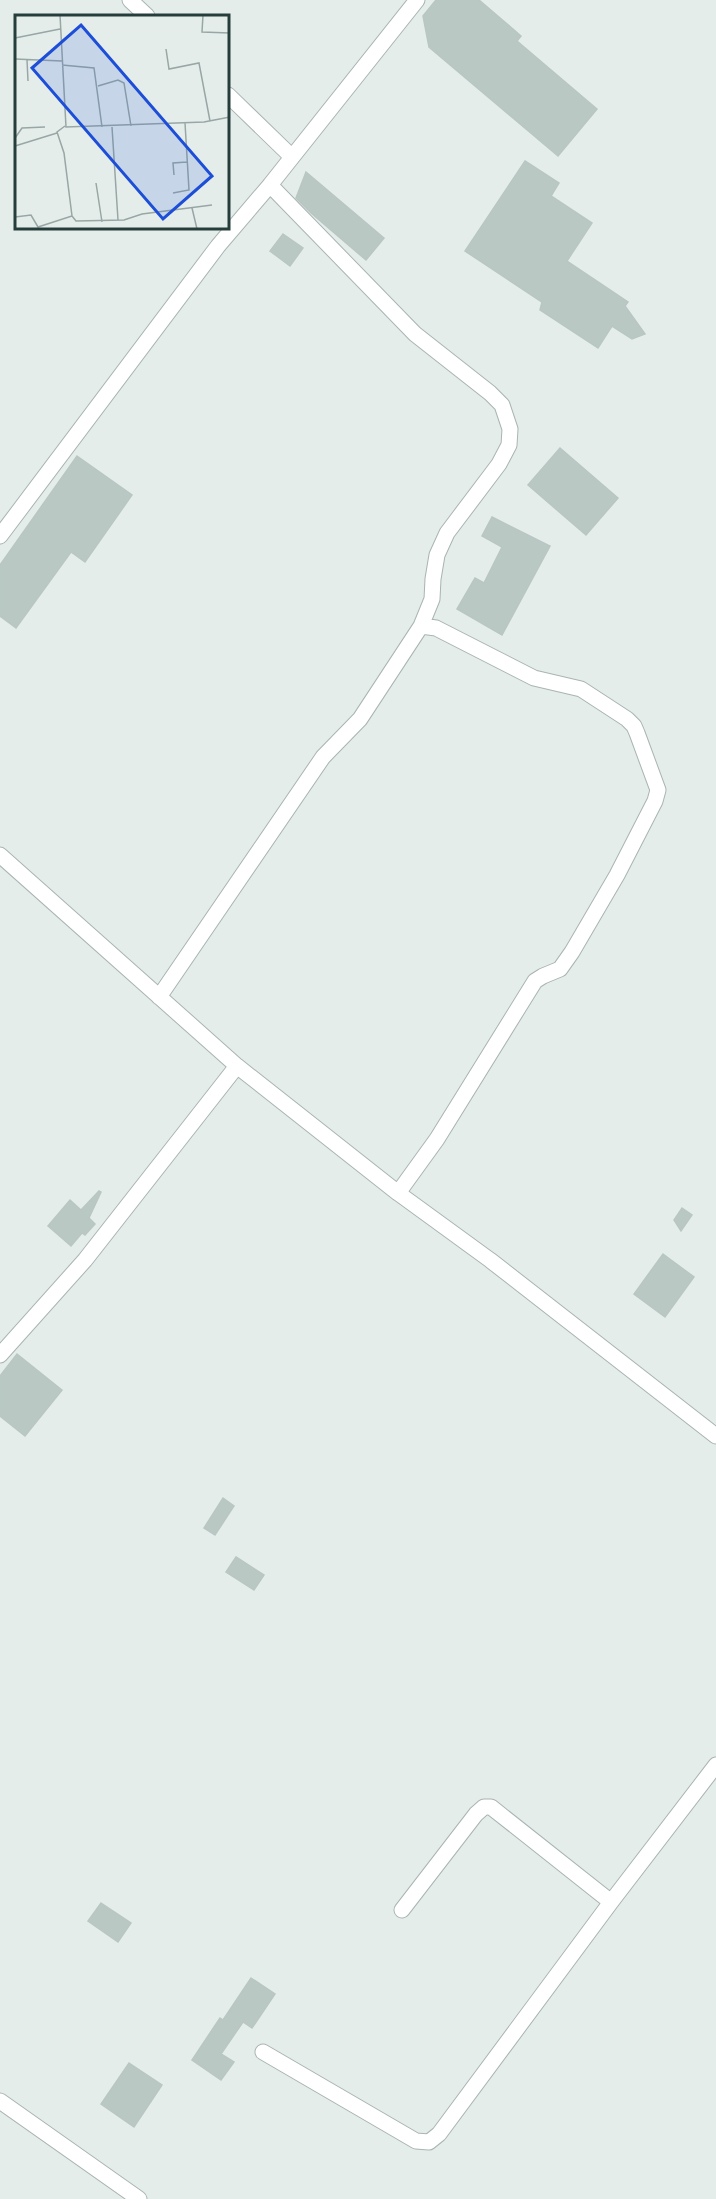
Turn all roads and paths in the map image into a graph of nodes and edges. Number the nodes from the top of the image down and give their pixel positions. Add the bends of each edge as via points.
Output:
1 (130, 0) edge
2 (417, 0) edge
3 (146, 15) edge
4 (230, 97) edge
5 (292, 157) junction
6 (270, 185) junction
7 (0, 536) edge
8 (421, 626) junction
9 (0, 855) edge
10 (159, 997) junction
11 (237, 1066) junction
12 (398, 1192) junction
13 (0, 1355) edge
14 (716, 1436) edge
15 (716, 1765) edge
16 (611, 1902) junction
17 (402, 1910) dead end
18 (263, 2052) dead end
19 (0, 2101) edge
20 (139, 2199) edge

1 - 3 street
2 - 5 street
4 - 5 street
5 - 6 street
6 - 7 street via 218,246
6 - 8 street via 415,334 502,405 510,429 509,445 437,555 432,599
8 - 10 street via 360,719 323,757
8 - 12 street via 436,628 534,678 581,689 627,719 637,733 658,790 617,875 572,952 560,969 535,981 437,1139
9 - 10 street
10 - 11 street
11 - 12 street
11 - 13 street via 85,1260
12 - 14 street
15 - 16 street
16 - 17 street via 491,1807 484,1807
16 - 18 street via 439,2134 429,2142 416,2140
19 - 20 street

